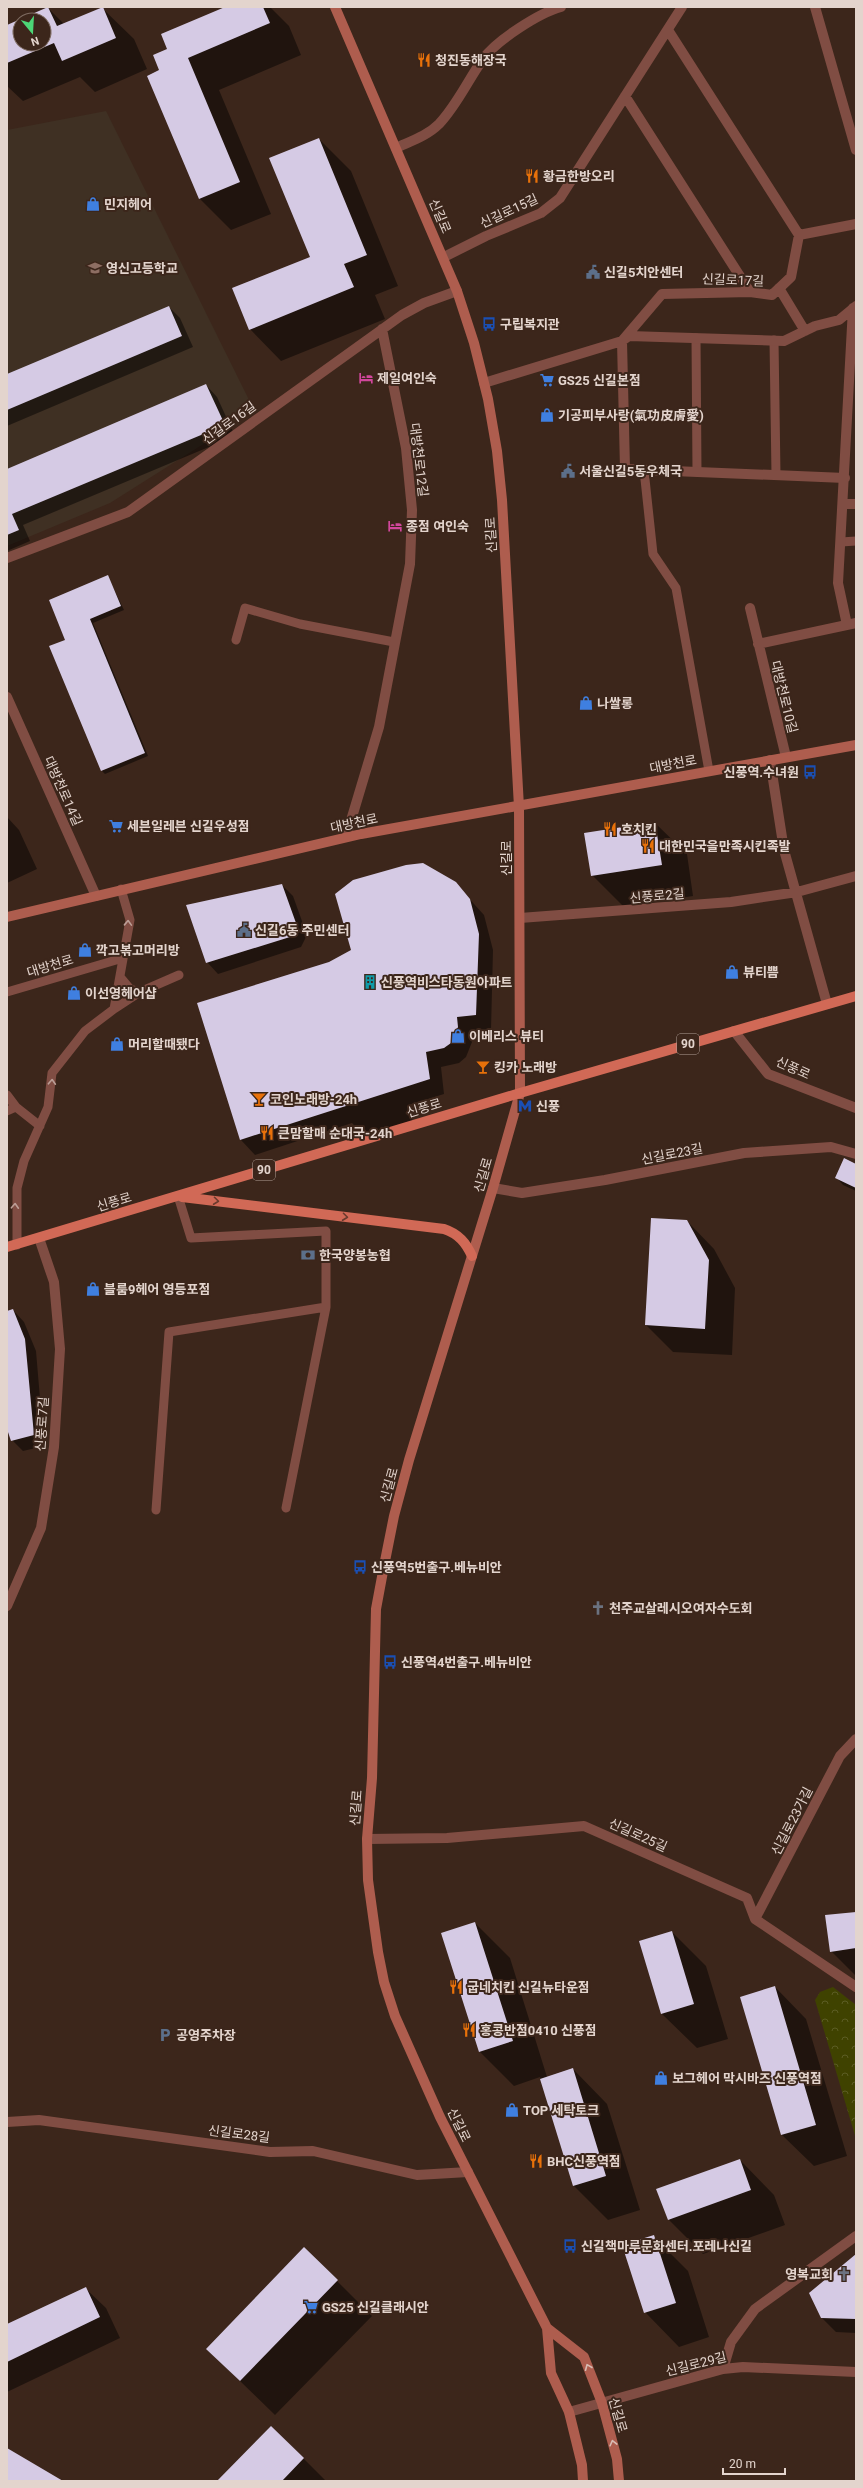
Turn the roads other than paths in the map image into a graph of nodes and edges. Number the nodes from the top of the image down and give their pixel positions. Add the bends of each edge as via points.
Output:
1 (335, 7) edge
2 (561, 7) edge
3 (682, 7) edge
4 (815, 7) edge
5 (668, 30) junction
6 (625, 96) junction
7 (396, 148) junction
8 (856, 150) edge
9 (856, 224) edge
10 (799, 235) junction
11 (444, 257) junction
12 (780, 288) junction
13 (457, 291) junction
14 (750, 292) junction
15 (855, 307) edge
16 (382, 329) junction
17 (805, 331) junction
18 (696, 338) junction
19 (774, 340) junction
20 (622, 341) junction
21 (484, 383) junction
22 (644, 470) junction
23 (697, 472) junction
24 (776, 475) junction
25 (845, 478) junction
26 (843, 504) junction
27 (856, 504) edge
28 (856, 541) edge
29 (841, 542) junction
30 (7, 558) edge
31 (750, 608) dead end
32 (852, 624) edge
33 (236, 640) dead end
34 (394, 642) junction
35 (758, 644) junction
36 (7, 697) edge
37 (856, 745) edge
38 (786, 757) junction
39 (770, 760) junction
40 (709, 771) junction
41 (519, 807) junction
42 (346, 837) junction
43 (856, 876) edge
44 (121, 889) junction
45 (797, 892) junction
46 (96, 896) junction
47 (7, 917) edge
48 (520, 918) junction
49 (123, 958) junction
50 (179, 975) dead end
51 (120, 977) junction
52 (7, 992) edge
53 (140, 992) junction
54 (856, 996) edge
55 (828, 1004) junction
56 (114, 1009) junction
57 (734, 1031) junction
58 (520, 1093) junction
59 (7, 1095) edge
60 (16, 1107) junction
61 (856, 1108) edge
62 (7, 1111) edge
63 (40, 1126) junction
64 (856, 1154) edge
65 (494, 1188) junction
66 (178, 1196) junction
67 (39, 1238) junction
68 (12, 1246) edge
69 (472, 1256) junction
70 (326, 1306) junction
71 (286, 1508) dead end
72 (156, 1510) dead end
73 (7, 1606) edge
74 (856, 1739) edge
75 (367, 1839) junction
76 (755, 1919) junction
77 (856, 1987) edge
78 (7, 2122) edge
79 (468, 2172) junction
80 (856, 2236) edge
81 (548, 2328) junction
82 (723, 2369) junction
83 (856, 2372) edge
84 (602, 2403) junction
85 (569, 2412) junction
86 (584, 2481) edge
87 (619, 2481) edge

1 - 7 main road, 신길로
2 - 7 street via 529,20 484,57 453,107 438,125 423,136
3 - 5 street, 신길로15길
4 - 8 street
5 - 6 street, 신길로15길
5 - 10 street
6 - 11 street, 신길로15길 via 560,198 541,213
6 - 14 street
7 - 11 main road, 신길로
9 - 10 street
10 - 12 street, 신길로17길 via 791,277
11 - 13 main road, 신길로
12 - 14 street, 신길로17길 via 772,295
12 - 17 street
13 - 16 street, 신길로16길 via 424,302
13 - 21 main road, 신길로
14 - 20 street, 신길로17길 via 662,294
15 - 17 street via 839,320
15 - 25 street
16 - 30 street, 신길로16길 via 128,512
16 - 34 street, 대방천로12길 via 406,448 412,510 410,564
17 - 19 street via 784,341
18 - 19 street
18 - 20 street via 629,336
18 - 23 lane
19 - 24 lane
20 - 21 street
20 - 22 street via 625,469
21 - 41 main road, 신길로 via 497,452 502,500
22 - 23 street
22 - 40 lane, 대방천로 via 653,554 676,588
23 - 24 street
24 - 25 street
25 - 26 street
26 - 27 street
26 - 29 street
28 - 29 lane
29 - 32 street via 838,582
31 - 35 street, 대방천로10길
32 - 35 street
33 - 34 lane via 244,608 300,624
34 - 42 street, 대방천로12길 via 379,727
35 - 38 street, 대방천로10길
36 - 46 street, 대방천로14길
37 - 38 main road, 대방천로
38 - 39 main road, 대방천로
39 - 40 main road, 대방천로
39 - 45 street via 784,850
40 - 41 main road, 대방천로
41 - 42 main road, 대방천로
41 - 48 main road, 신길로
42 - 44 main road, 대방천로
43 - 45 street, 신풍로2길
44 - 46 main road, 대방천로
49 -> 44 lane via 130,920
45 - 48 street, 신풍로2길 via 731,902
45 - 55 street
46 - 47 main road, 대방천로
48 - 58 main road, 신길로
49 - 51 lane
49 - 52 lane, 대방천로
50 - 53 lane
51 - 53 lane via 130,989
51 - 56 lane
53 - 56 lane
54 - 55 main road, 신풍로 / 90
55 - 57 main road, 신풍로 / 90
63 -> 56 lane via 48,1107 52,1073 86,1031
57 - 58 main road, 신풍로 / 90
57 - 61 street, 신풍로 via 768,1074
58 - 65 main road, 신길로
58 - 66 main road, 신풍로 / 90
59 - 60 lane
60 - 62 lane
60 - 63 lane
68 -> 63 lane via 16,1188 24,1161
64 - 65 street, 신길로23길 via 831,1147 744,1153 522,1193
65 - 69 main road, 신길로
66 - 67 main road, 신풍로 / 90
66 -> 69 main road via 444,1229 454,1232 461,1238
66 - 70 lane via 191,1238 326,1231
67 - 68 main road, 신풍로 / 90
67 - 73 street, 신풍로7길 via 54,1282 60,1349 54,1447 41,1528
69 - 75 main road, 신길로 via 409,1460 394,1516 377,1602 372,1778
70 - 71 lane
70 - 72 lane via 169,1332
74 - 76 street, 신길로23가길 via 840,1756
75 - 76 street, 신길로25길 via 447,1838 584,1826 747,1898
75 - 79 main road, 신길로 via 372,1918 384,1982 409,2051
76 - 77 street
78 - 79 street, 신길로28길 via 39,2120 270,2152 313,2151 417,2174
79 - 81 main road, 신길로
80 - 82 street via 755,2310 731,2342
84 -> 81 main road, 신길로 via 584,2357
81 - 85 main road, 신길로 via 551,2374
82 - 83 street, 신길로29길 via 743,2367
82 - 84 street, 신길로29길
84 - 85 street, 신길로29길
87 -> 84 main road, 신길로 via 617,2460
85 - 86 main road, 신길로

